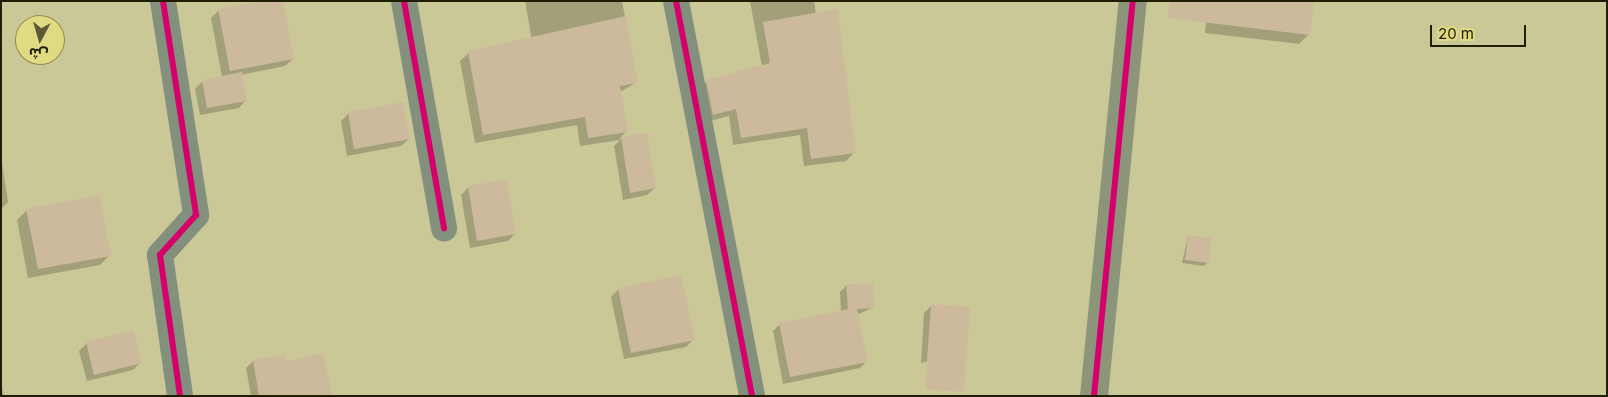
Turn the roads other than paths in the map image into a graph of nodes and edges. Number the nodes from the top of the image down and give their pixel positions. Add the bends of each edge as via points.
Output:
1 (163, 1) edge
2 (404, 1) edge
3 (676, 1) edge
4 (1134, 1) edge
5 (444, 230) dead end
6 (180, 396) edge
7 (752, 396) edge
8 (1094, 396) edge

1 - 6 street via 196,215 160,255
2 - 5 street
3 - 7 street
4 - 8 street

